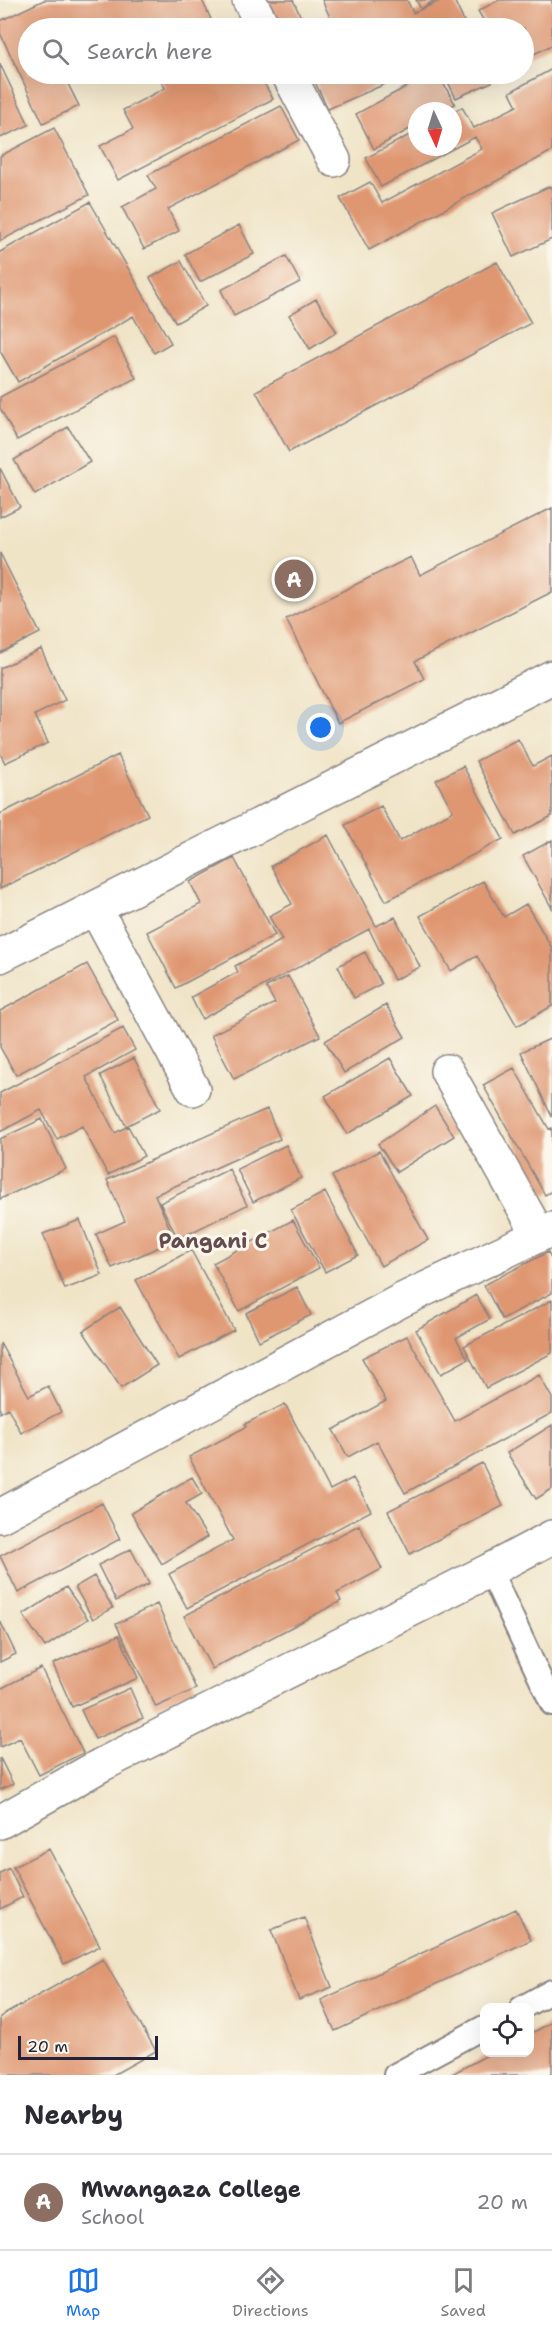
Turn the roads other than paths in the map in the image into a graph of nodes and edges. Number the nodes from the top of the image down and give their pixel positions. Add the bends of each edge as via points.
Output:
1 (249, 0) edge
2 (259, 18) edge
3 (293, 84) edge
4 (334, 160) dead end
5 (552, 677) edge
6 (95, 908) junction
7 (0, 956) edge
8 (447, 1071) dead end
9 (192, 1089) dead end
10 (546, 1232) edge
11 (0, 1516) edge
12 (552, 1537) edge
13 (490, 1570) junction
14 (552, 1704) edge
15 (0, 1822) edge
16 (552, 1991) edge
17 (529, 2003) edge
18 (480, 2029) edge
19 (396, 2075) edge

1 - 2 street
3 - 4 street
5 - 6 street
6 - 7 street
6 - 9 street
8 - 10 street
10 - 11 street via 402,1300
12 - 13 street
13 - 14 lane
13 - 15 street via 100,1765
16 - 17 lane
18 - 19 lane

